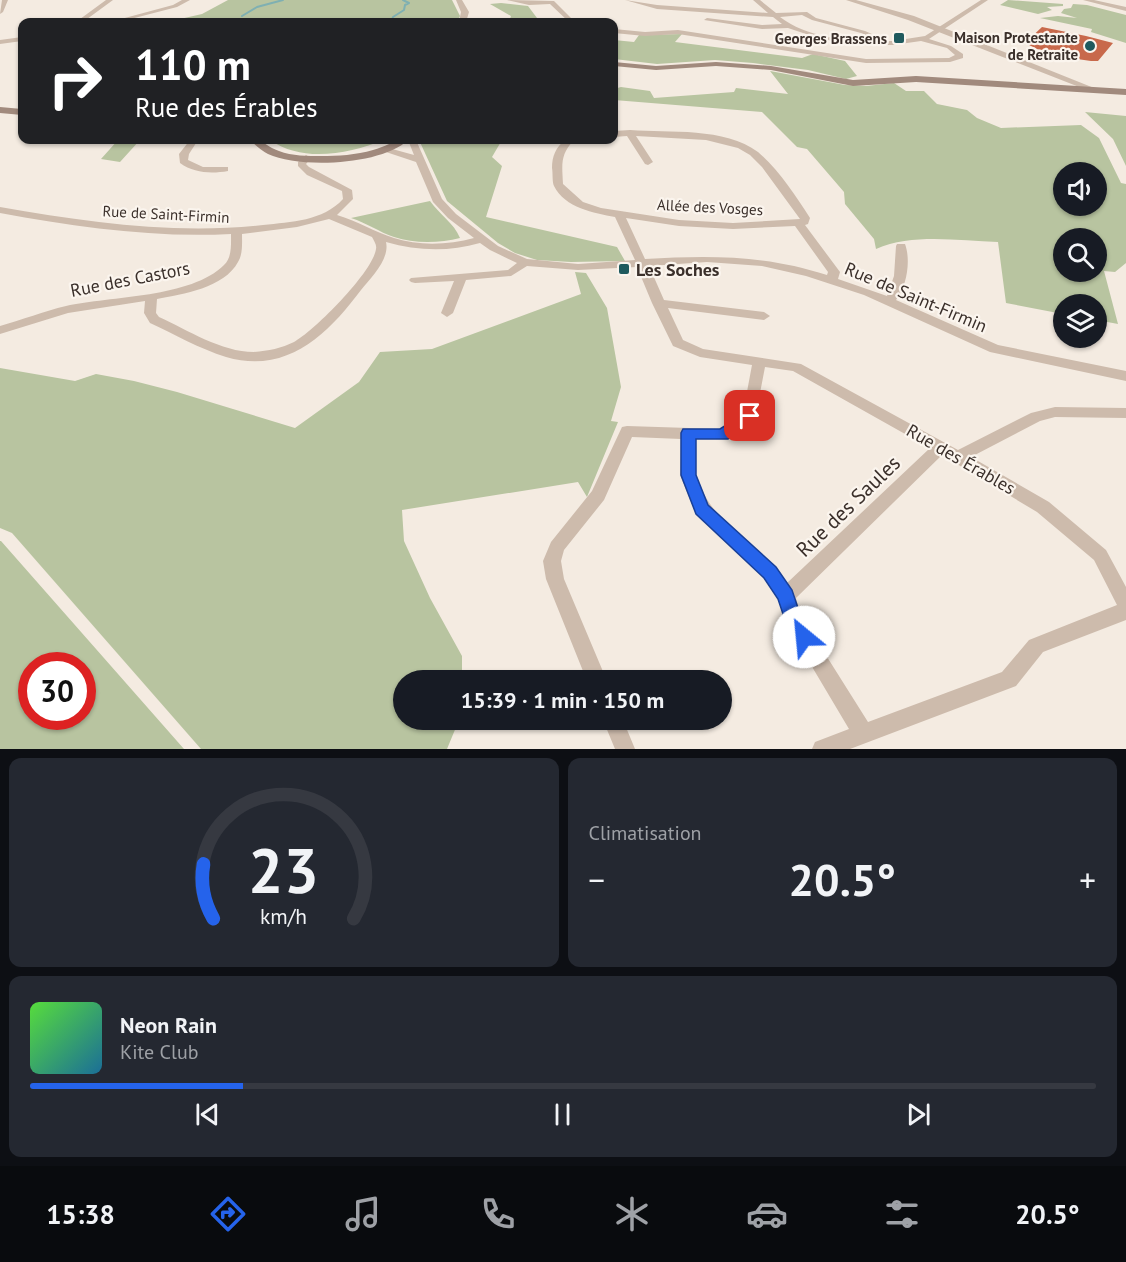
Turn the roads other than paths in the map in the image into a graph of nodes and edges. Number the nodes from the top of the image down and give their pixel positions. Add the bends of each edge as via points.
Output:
1 (5, 0) edge
2 (110, 0) edge
3 (186, 0) edge
4 (459, 0) edge
5 (510, 0) edge
6 (628, 0) edge
7 (756, 0) edge
8 (849, 0) edge
9 (985, 0) edge
10 (1086, 0) edge
11 (1126, 9) edge
12 (0, 12) edge
13 (775, 15) junction
14 (85, 18) edge
15 (128, 18) edge
16 (464, 18) edge
17 (568, 18) edge
18 (707, 20) dead end
19 (790, 26) junction
20 (940, 29) junction
21 (618, 31) edge
22 (920, 39) junction
23 (18, 40) edge
24 (0, 42) edge
25 (885, 42) junction
26 (618, 64) edge
27 (1095, 90) junction
28 (1126, 92) edge
29 (0, 111) edge
30 (18, 112) edge
31 (630, 133) junction
32 (618, 134) edge
33 (191, 144) edge
34 (261, 144) edge
35 (414, 144) edge
36 (565, 144) edge
37 (394, 145) edge
38 (419, 154) junction
39 (306, 158) junction
40 (648, 162) dead end
41 (225, 169) dead end
42 (0, 210) edge
43 (330, 216) junction
44 (620, 216) junction
45 (799, 224) junction
46 (237, 232) junction
47 (376, 235) junction
48 (481, 239) junction
49 (902, 246) dead end
50 (525, 262) junction
51 (640, 264) junction
52 (462, 276) junction
53 (415, 280) dead end
54 (832, 280) junction
55 (151, 296) junction
56 (889, 301) junction
57 (658, 303) junction
58 (447, 313) dead end
59 (764, 316) dead end
60 (0, 330) edge
61 (759, 362) junction
62 (1126, 376) edge
63 (1126, 413) edge
64 (688, 433) junction
65 (941, 447) junction
66 (958, 457) junction
67 (786, 596) junction
68 (1125, 610) edge
69 (592, 670) edge
70 (617, 730) edge
71 (863, 734) junction
72 (625, 749) edge
73 (822, 749) edge

1 - 12 street
2 - 14 street
3 - 15 street
4 - 16 street
5 - 17 street via 552,2
6 - 13 street via 676,10 702,8
7 - 13 street
8 - 20 street
9 - 20 street
10 - 11 street
13 - 19 street
13 - 25 street via 811,15
18 - 19 street via 762,27
19 - 25 street via 843,40
20 - 22 street
20 - 27 street
21 - 22 street via 678,32 866,62 950,60 960,56 949,47
22 - 25 street
23 - 24 street
26 - 27 main road via 762,67 853,83 916,79
27 - 28 main road
29 - 30 main road
31 - 32 street, Allée des Vosges
31 - 40 street
31 - 45 street, Allée des Vosges via 714,139 753,153 800,210 805,218
33 - 41 street via 184,154 183,161 188,165 205,170
34 - 39 main road via 274,153
35 - 38 street, Rue de Saint-Firmin
36 - 44 street, Allée des Vosges via 557,164 561,191 579,204
37 - 38 street
37 - 38 street via 407,154
37 - 39 main road via 355,156
38 - 48 street, Rue de Saint-Firmin via 437,200
39 - 43 street via 301,164 306,171 347,190 348,199
42 - 46 street, Rue de Saint-Firmin via 132,230
43 - 46 street, Rue de Saint-Firmin
43 - 47 street via 346,219
44 - 45 street, Allée des Vosges via 733,226
44 - 51 street
45 - 54 street, Allée des Vosges via 834,272
46 - 55 street, Rue des Castors via 236,255 224,272 196,286
47 - 48 street via 429,247
47 - 55 street via 381,253 362,280 320,330 287,350 258,356 228,353 154,320 150,313
48 - 50 street, Rue de Saint-Firmin
49 - 56 street via 896,294
50 - 51 street, Rue de Saint-Firmin via 578,267
50 - 52 street via 511,273
51 - 54 street, Rue de Saint-Firmin via 726,259 762,263
51 - 57 street, Rue des Érables
52 - 53 street
52 - 58 street
54 - 56 street, Rue de Saint-Firmin
55 - 60 street, Rue des Castors via 66,310
56 - 62 street, Rue de Saint-Firmin via 995,350
57 - 59 street
57 - 61 street, Rue des Érables via 678,343 700,353
61 - 64 street via 750,416 723,435
61 - 65 street, Rue des Érables via 796,367
63 - 66 street via 1055,412 1036,417
64 - 67 street via 688,475 702,509 770,573
64 - 69 street via 627,432 598,495 557,547 552,561 555,579
65 - 66 street, Rue des Érables
65 - 67 street, Rue des Saules
66 - 68 street, Rue des Érables via 1043,507 1100,555
67 - 71 street via 792,617
68 - 71 street, Rue des Érables via 1036,646 1009,679
70 - 72 street
71 - 73 street, Rue des Érables

